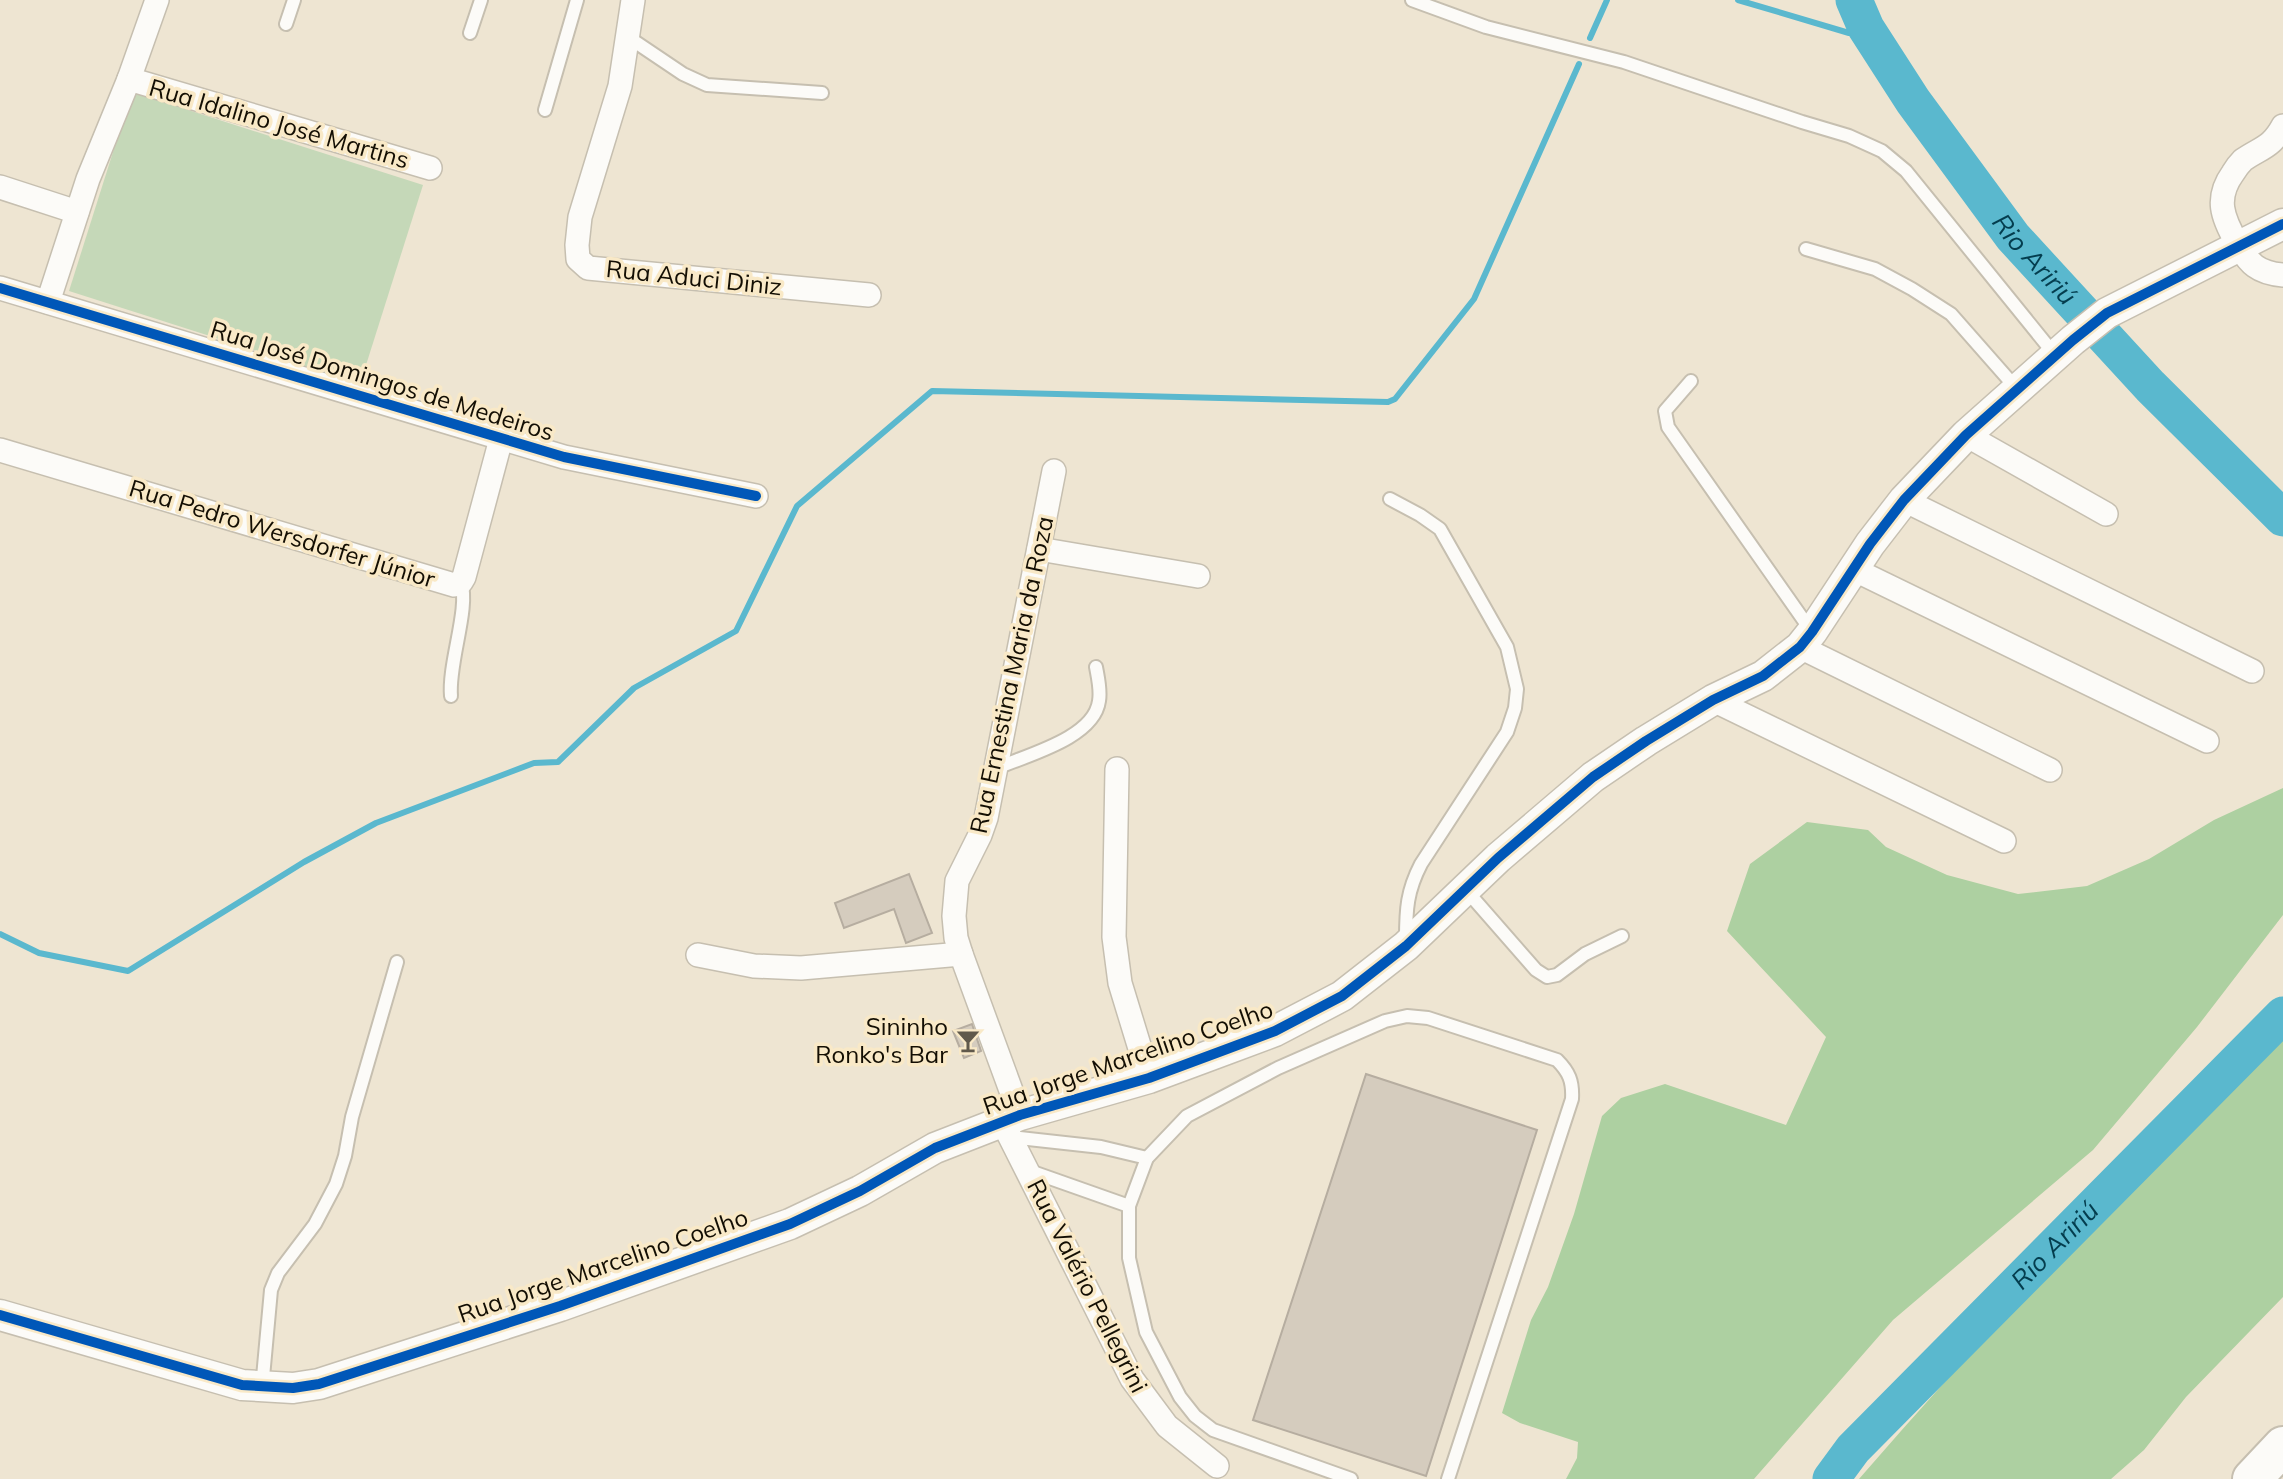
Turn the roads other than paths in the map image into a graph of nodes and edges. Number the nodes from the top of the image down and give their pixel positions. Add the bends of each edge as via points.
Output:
1 (294, 0) edge
2 (481, 0) edge
3 (577, 0) edge
4 (633, 0) edge
5 (1412, 0) edge
6 (150, 2) edge
7 (286, 24) dead end
8 (470, 33) dead end
9 (628, 37) junction
10 (129, 79) junction
11 (822, 93) dead end
12 (545, 110) dead end
13 (2283, 126) edge
14 (429, 168) dead end
15 (0, 187) edge
16 (77, 212) junction
17 (2283, 224) edge
18 (2239, 247) junction
19 (1807, 249) dead end
20 (2283, 275) edge
21 (0, 288) edge
22 (869, 295) dead end
23 (48, 302) junction
24 (2064, 348) junction
25 (1691, 381) dead end
26 (2018, 390) junction
27 (1966, 435) junction
28 (501, 439) junction
29 (0, 450) edge
30 (1054, 471) dead end
31 (756, 496) dead end
32 (1390, 499) dead end
33 (1904, 500) junction
34 (2106, 514) dead end
35 (1039, 548) junction
36 (1853, 569) junction
37 (1198, 576) dead end
38 (461, 582) junction
39 (1806, 640) junction
40 (1096, 667) dead end
41 (2252, 671) dead end
42 (451, 696) dead end
43 (1713, 700) junction
44 (2207, 741) dead end
45 (997, 768) junction
46 (1117, 769) dead end
47 (2050, 770) dead end
48 (2004, 841) dead end
49 (1466, 891) junction
50 (1622, 936) dead end
51 (1406, 946) junction
52 (698, 954) dead end
53 (961, 954) junction
54 (397, 962) dead end
55 (1149, 1078) junction
56 (1011, 1125) junction
57 (1147, 1158) junction
58 (1027, 1170) junction
59 (1129, 1206) junction
60 (0, 1315) edge
61 (262, 1388) junction
62 (2283, 1446) edge
63 (1217, 1466) dead end
64 (1351, 1479) edge
65 (1448, 1479) edge
66 (2252, 1479) edge

1 - 7 lane
2 - 8 lane
3 - 12 lane
4 - 9 street, Rua Aduci Diniz
5 - 24 lane via 1486,27 1624,62 1882,151 1906,171
6 - 10 street
9 - 11 lane via 707,85
9 - 22 street, Rua Aduci Diniz via 620,86 580,217 578,259 588,268
10 - 14 street, Rua Idalino José Martins
10 - 16 street
13 - 18 street via 2275,141 2240,162 2224,186 2223,211
15 - 16 street
16 - 23 street
17 - 18 street, Rua Jorge Marcelino Coelho
18 - 20 street via 2250,264
18 - 24 street, Rua Jorge Marcelino Coelho via 2107,313
19 - 26 lane via 1875,269 1951,314
21 - 23 street, Rua José Domingos de Medeiros
23 - 28 street, Rua José Domingos de Medeiros
24 - 26 street, Rua Jorge Marcelino Coelho
25 - 39 lane via 1665,411 1668,428
26 - 27 street, Rua Jorge Marcelino Coelho
27 - 33 street, Rua Jorge Marcelino Coelho
27 - 34 street
28 - 31 street, Rua José Domingos de Medeiros via 564,457
28 - 38 street, Rua Pedro Wersdorfer Júnior
29 - 38 street, Rua Pedro Wersdorfer Júnior via 454,585
30 - 35 street, Rua Ernestina Maria da Roza
32 - 51 lane via 1440,529 1507,648 1517,690 1507,732 1411,884
33 - 36 street, Rua Jorge Marcelino Coelho
33 - 41 street
35 - 37 street
35 - 45 street, Rua Ernestina Maria da Roza
36 - 39 street, Rua Jorge Marcelino Coelho
36 - 44 street
38 - 42 lane via 464,598 449,680
39 - 43 street, Rua Jorge Marcelino Coelho via 1763,676
39 - 47 street
40 - 45 lane via 1099,701 1087,725
43 - 48 street
43 - 49 street, Rua Jorge Marcelino Coelho via 1592,777
45 - 53 street, Rua Ernestina Maria da Roza via 981,835 957,881 954,916
46 - 55 street via 1114,937 1120,983
49 - 50 lane via 1547,977 1558,975 1591,950
49 - 51 street, Rua Jorge Marcelino Coelho
51 - 55 street, Rua Jorge Marcelino Coelho via 1315,1012
52 - 53 street via 754,966 802,968
53 - 56 street, Rua Ernestina Maria da Roza
54 - 61 lane via 336,1184 271,1290
55 - 56 street, Rua Jorge Marcelino Coelho
56 - 57 lane
56 - 58 street, Rua Valério Pellegrini
56 - 61 street, Rua Jorge Marcelino Coelho via 935,1148 790,1224 572,1302 318,1384
57 - 59 lane
57 - 65 lane via 1187,1116 1278,1068 1385,1021 1407,1016 1428,1018 1556,1060 1567,1071 1573,1084 1572,1098
58 - 59 lane
58 - 63 street, Rua Valério Pellegrini via 1132,1379 1167,1426
59 - 64 lane via 1129,1258 1146,1332 1195,1416 1213,1430
60 - 61 street, Rua Jorge Marcelino Coelho via 222,1381
62 - 66 highway

